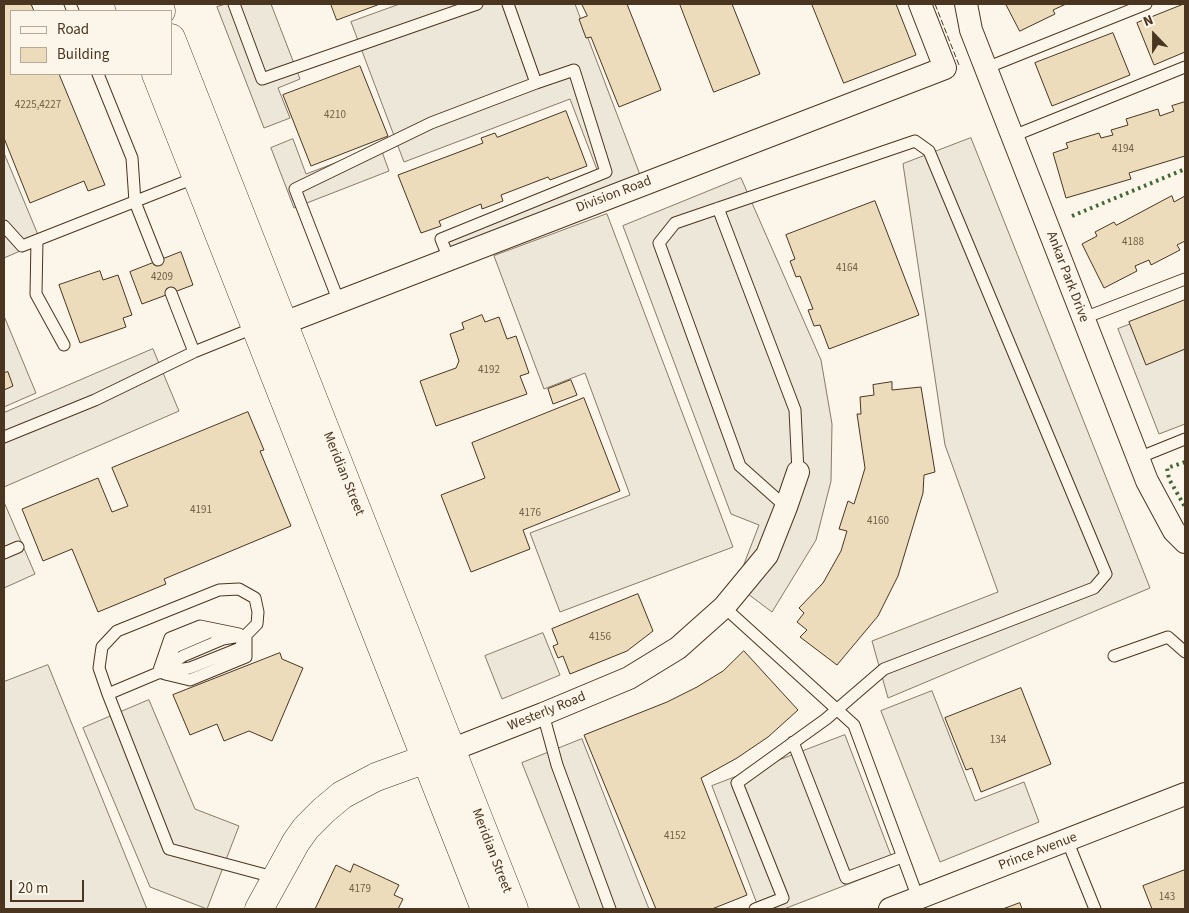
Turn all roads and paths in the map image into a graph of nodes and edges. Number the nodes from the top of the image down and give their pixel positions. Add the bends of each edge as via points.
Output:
1 (234, 4) edge
2 (477, 4) edge
3 (508, 4) edge
4 (920, 4) edge
5 (966, 4) edge
6 (1146, 4) edge
7 (172, 41) edge
8 (1185, 67) edge
9 (986, 68) junction
10 (98, 75) edge
11 (156, 75) edge
12 (536, 83) junction
13 (1013, 136) junction
14 (197, 177) junction
15 (135, 202) junction
16 (718, 208) junction
17 (4, 226) edge
18 (37, 240) junction
19 (449, 259) junction
20 (158, 260) dead end
21 (1185, 279) edge
22 (171, 293) dead end
23 (339, 302) junction
24 (1084, 318) junction
25 (284, 323) junction
26 (256, 327) junction
27 (64, 345) dead end
28 (194, 352) junction
29 (4, 437) edge
30 (1185, 439) edge
31 (1138, 458) junction
32 (798, 472) joint
33 (786, 507) junction
34 (361, 519) junction
35 (1185, 542) edge
36 (18, 547) dead end
37 (4, 553) edge
38 (724, 606) junction
39 (246, 635) junction
40 (1185, 652) edge
41 (1114, 656) dead end
42 (158, 673) junction
43 (108, 694) junction
44 (835, 709) junction
45 (543, 714) junction
46 (794, 742) junction
47 (451, 750) junction
48 (426, 759) junction
49 (1185, 794) edge
50 (1067, 840) junction
51 (902, 857) junction
52 (277, 878) junction
53 (918, 898) junction
54 (259, 909) edge
55 (485, 909) edge
56 (514, 909) edge
57 (610, 909) edge
58 (755, 909) edge
59 (890, 909) edge
60 (1095, 909) edge

1 - 2 lane via 262,79
3 - 12 lane
4 - 19 street, Division Road via 945,68
5 - 9 street, Ankar Park Drive via 971,30
6 - 9 lane
7 - 25 main road, Meridian Street
8 - 13 lane
9 - 13 street, Ankar Park Drive
10 - 15 lane via 132,158
11 - 14 main road, Meridian Street
12 - 19 lane via 574,70 606,172 441,239
12 - 23 lane via 431,123 295,189
13 - 24 street, Ankar Park Drive
14 - 15 lane
14 - 26 main road, Meridian Street
15 - 18 lane
15 - 20 lane
16 - 32 lane via 795,410
16 - 33 lane via 675,223 659,243 740,466
16 - 44 lane via 915,141 929,151 1106,574 1094,588 884,669
17 - 18 lane via 22,246
18 - 27 lane via 36,294
19 - 23 street, Division Road
21 - 24 lane
22 - 28 lane
23 - 25 street, Division Road
24 - 31 street, Ankar Park Drive
25 - 34 main road, Meridian Street
26 - 28 lane
26 - 34 main road via 279,347 332,483
26 - 48 main road, Meridian Street
28 - 29 lane via 95,400
30 - 31 lane
31 - 35 street, Ankar Park Drive via 1174,531
32 - 33 street, Westerly Road
33 - 38 street, Westerly Road via 767,555
34 - 47 main road, Meridian Street
36 - 37 lane
38 - 44 lane
38 - 45 street, Westerly Road via 678,648 629,678
39 - 42 lane via 223,639 183,656
39 - 42 lane via 246,657 190,680
39 - 42 lane via 200,626 170,638
39 - 43 lane via 256,624 258,612 255,598 239,588 219,590 116,631 102,647 99,668
40 - 41 lane via 1168,637
42 - 43 lane
43 - 52 lane via 169,849
44 - 46 lane
44 - 51 lane via 854,725
45 - 47 street, Westerly Road
45 - 57 lane via 557,765
46 - 51 lane via 846,878
46 - 58 lane via 737,783 783,898
47 - 48 main road, Westerly Road
47 - 56 main road, Meridian Street
48 - 52 main road, Westerly Road via 376,777 342,795 306,828
48 - 55 main road, Meridian Street
49 - 50 street, Prince Avenue
50 - 53 street, Prince Avenue
50 - 60 lane
51 - 53 lane
52 - 54 main road, Westerly Road
53 - 59 street, Prince Avenue

